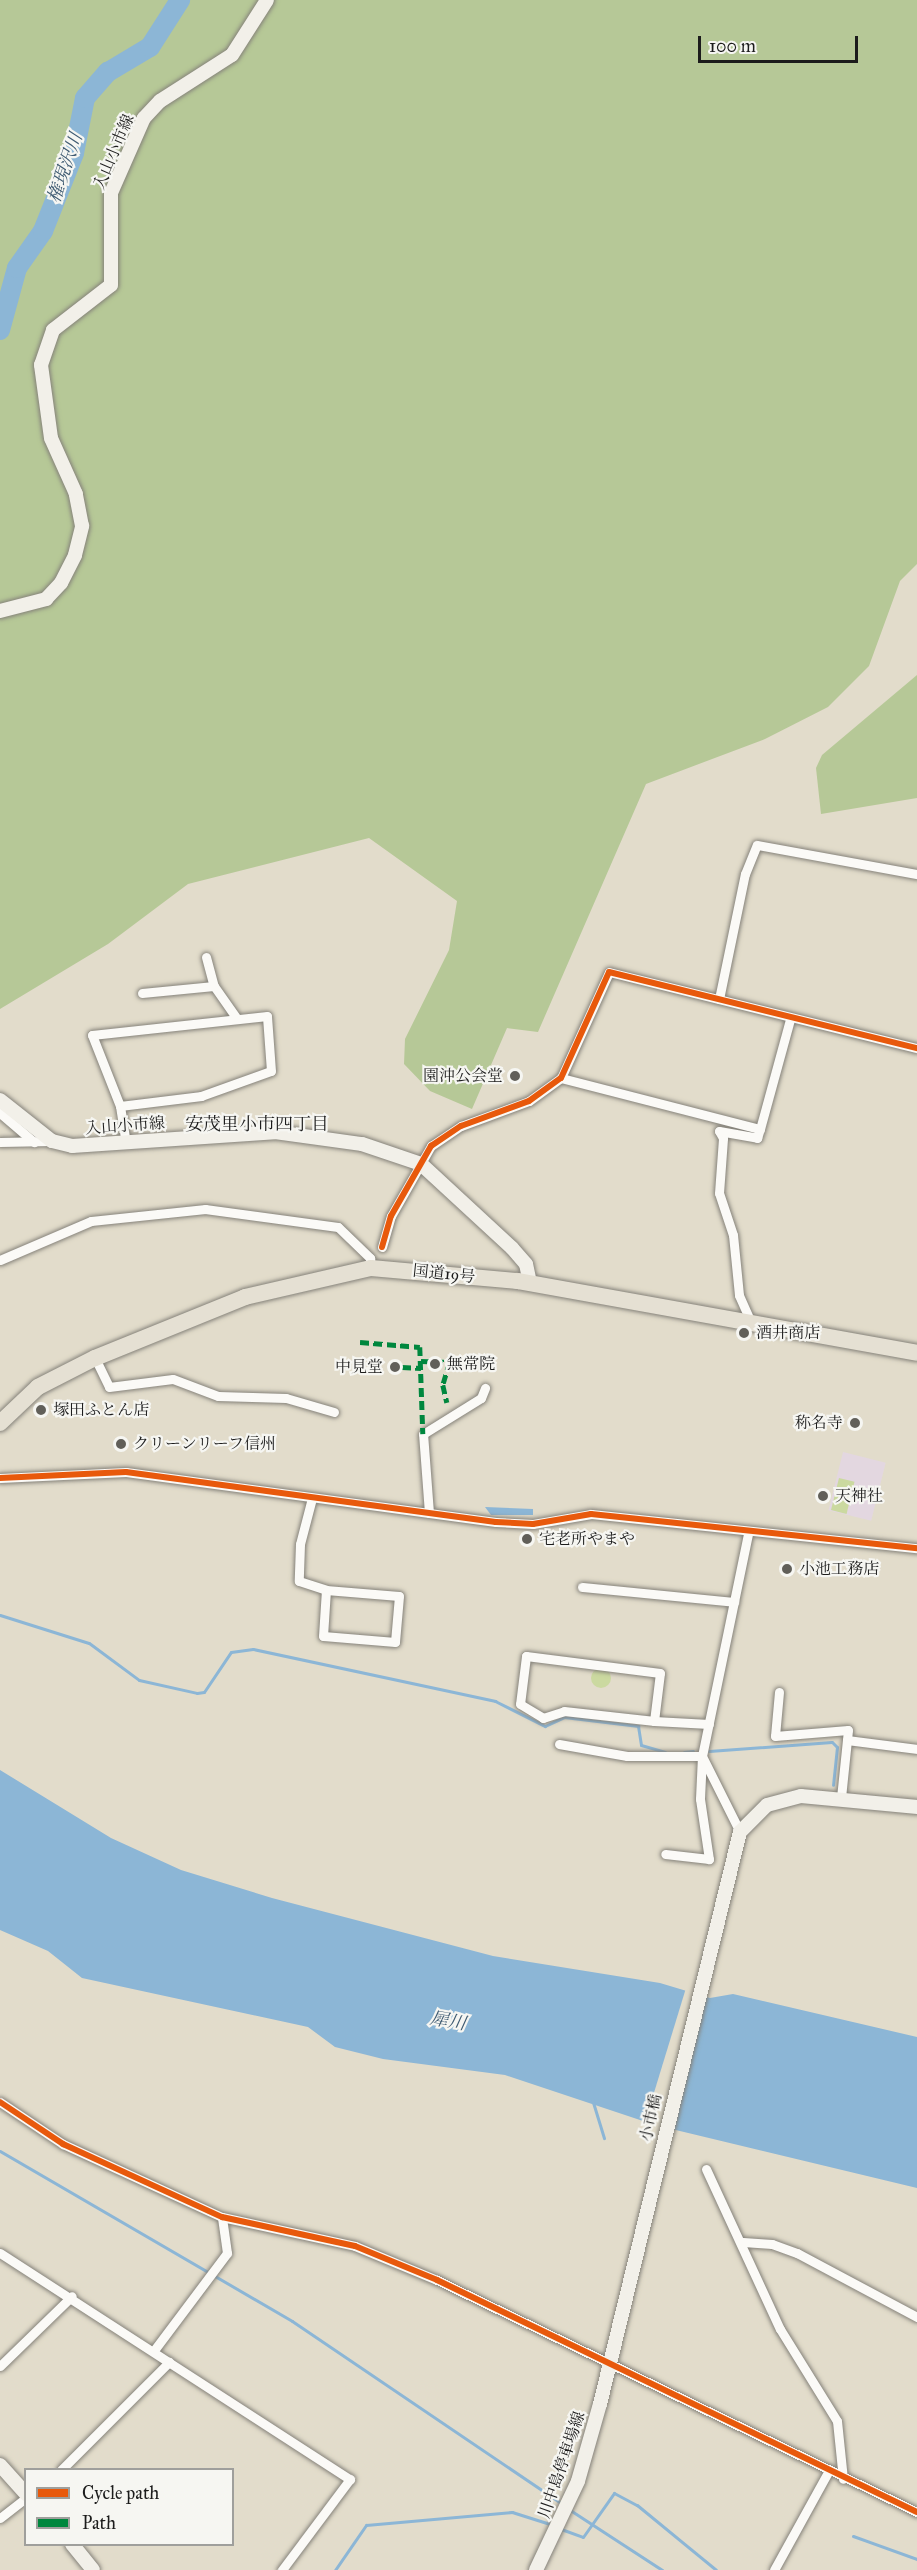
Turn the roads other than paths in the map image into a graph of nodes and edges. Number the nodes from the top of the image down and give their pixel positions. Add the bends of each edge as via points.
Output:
1 (267, 0) edge
2 (0, 611) edge
3 (917, 874) edge
4 (206, 957) dead end
5 (214, 986) junction
6 (142, 993) dead end
7 (718, 999) junction
8 (236, 1018) junction
9 (790, 1019) junction
10 (917, 1048) edge
11 (561, 1078) junction
12 (0, 1100) edge
13 (120, 1106) junction
14 (0, 1113) edge
15 (760, 1129) junction
16 (52, 1141) junction
17 (34, 1142) junction
18 (0, 1143) edge
19 (126, 1143) junction
20 (421, 1164) junction
21 (382, 1247) dead end
22 (0, 1260) edge
23 (371, 1268) junction
24 (530, 1283) junction
25 (750, 1320) junction
26 (917, 1353) edge
27 (95, 1358) junction
28 (485, 1388) dead end
29 (334, 1412) dead end
30 (0, 1423) edge
31 (0, 1478) edge
32 (312, 1498) junction
33 (429, 1513) junction
34 (748, 1533) junction
35 (917, 1548) edge
36 (582, 1587) dead end
37 (326, 1590) junction
38 (734, 1602) junction
39 (779, 1692) dead end
40 (654, 1721) junction
41 (709, 1724) junction
42 (847, 1740) junction
43 (559, 1744) dead end
44 (917, 1749) edge
45 (702, 1756) junction
46 (841, 1798) junction
47 (917, 1807) edge
48 (740, 1832) junction
49 (665, 1854) dead end
50 (0, 2102) edge
51 (706, 2169) dead end
52 (222, 2217) junction
53 (743, 2242) junction
54 (0, 2253) edge
55 (72, 2296) junction
56 (917, 2317) edge
57 (155, 2349) junction
58 (169, 2362) junction
59 (610, 2363) junction
60 (0, 2366) edge
61 (0, 2465) edge
62 (62, 2468) edge
63 (828, 2472) junction
64 (843, 2479) junction
65 (24, 2494) edge
66 (24, 2498) edge
67 (917, 2512) edge
68 (0, 2518) edge
69 (74, 2546) edge
70 (93, 2570) edge
71 (282, 2570) edge
72 (536, 2570) edge
73 (774, 2570) edge

1 - 2 main road, 入山小市線 via 232,55 160,101 139,129 111,193 111,285 53,330 41,365 51,438 76,494 82,526 75,555 62,583 46,599
3 - 7 street via 757,845 745,874
4 - 5 street
5 - 6 street
5 - 8 street
7 - 9 street
7 - 11 street via 609,972
8 - 13 street via 92,1035
8 - 13 street via 267,1016 270,1071 201,1096
9 - 10 street
9 - 15 street
11 - 15 street
11 - 20 street via 530,1101 461,1126 431,1146
12 - 16 main road, 入山小市線
13 - 19 street
14 - 17 street
15 - 25 street via 757,1138 719,1131 723,1138 719,1193 733,1235 739,1295
16 - 17 street
16 - 19 main road, 入山小市線 via 72,1146
17 - 18 street
19 - 20 main road, 入山小市線 via 274,1132 344,1140
20 - 21 street via 391,1216
20 - 24 main road, 入山小市線 via 512,1248 526,1264
22 - 23 street via 90,1221 205,1209 338,1227 370,1258
23 - 24 highway, 国道19号
23 - 27 highway, 国道19号 via 245,1298
24 - 25 highway, 国道19号
25 - 26 highway, 国道19号
27 - 29 street via 109,1387 153,1377 173,1378 218,1396 286,1398
27 - 30 highway, 国道19号 via 38,1387
28 - 33 street via 481,1398 423,1434
31 - 32 street via 126,1472
32 - 33 street
32 - 37 street via 300,1544 299,1581
33 - 34 street via 533,1524 591,1514
34 - 35 street
34 - 38 street
36 - 38 street
37 - 37 street via 399,1596 395,1642 323,1636
38 - 41 street
39 - 42 street via 775,1736 849,1730
40 - 40 street via 564,1711 552,1718 531,1713 520,1704 526,1656 660,1673
40 - 41 street
41 - 45 street
42 - 44 street
42 - 46 street
43 - 45 street via 627,1756
45 - 48 street
45 - 49 street via 700,1799 709,1859
46 - 47 main road
46 - 48 main road via 784,1798 750,1817
48 - 59 main road, 小市橋 via 723,1884
50 - 52 street via 63,2144
51 - 53 street
52 - 57 street via 227,2253
52 - 59 street via 355,2246 437,2280
53 - 56 street via 772,2244 797,2253
53 - 64 street via 780,2329 837,2421
54 - 55 street
55 - 57 street
55 - 60 street
57 - 58 street
58 - 62 street
58 - 71 street via 350,2480
59 - 63 street
59 - 72 main road, 川中島停車場線 via 578,2481
61 - 65 main road
63 - 64 street
63 - 73 street
64 - 67 street
66 - 68 street
69 - 70 main road

